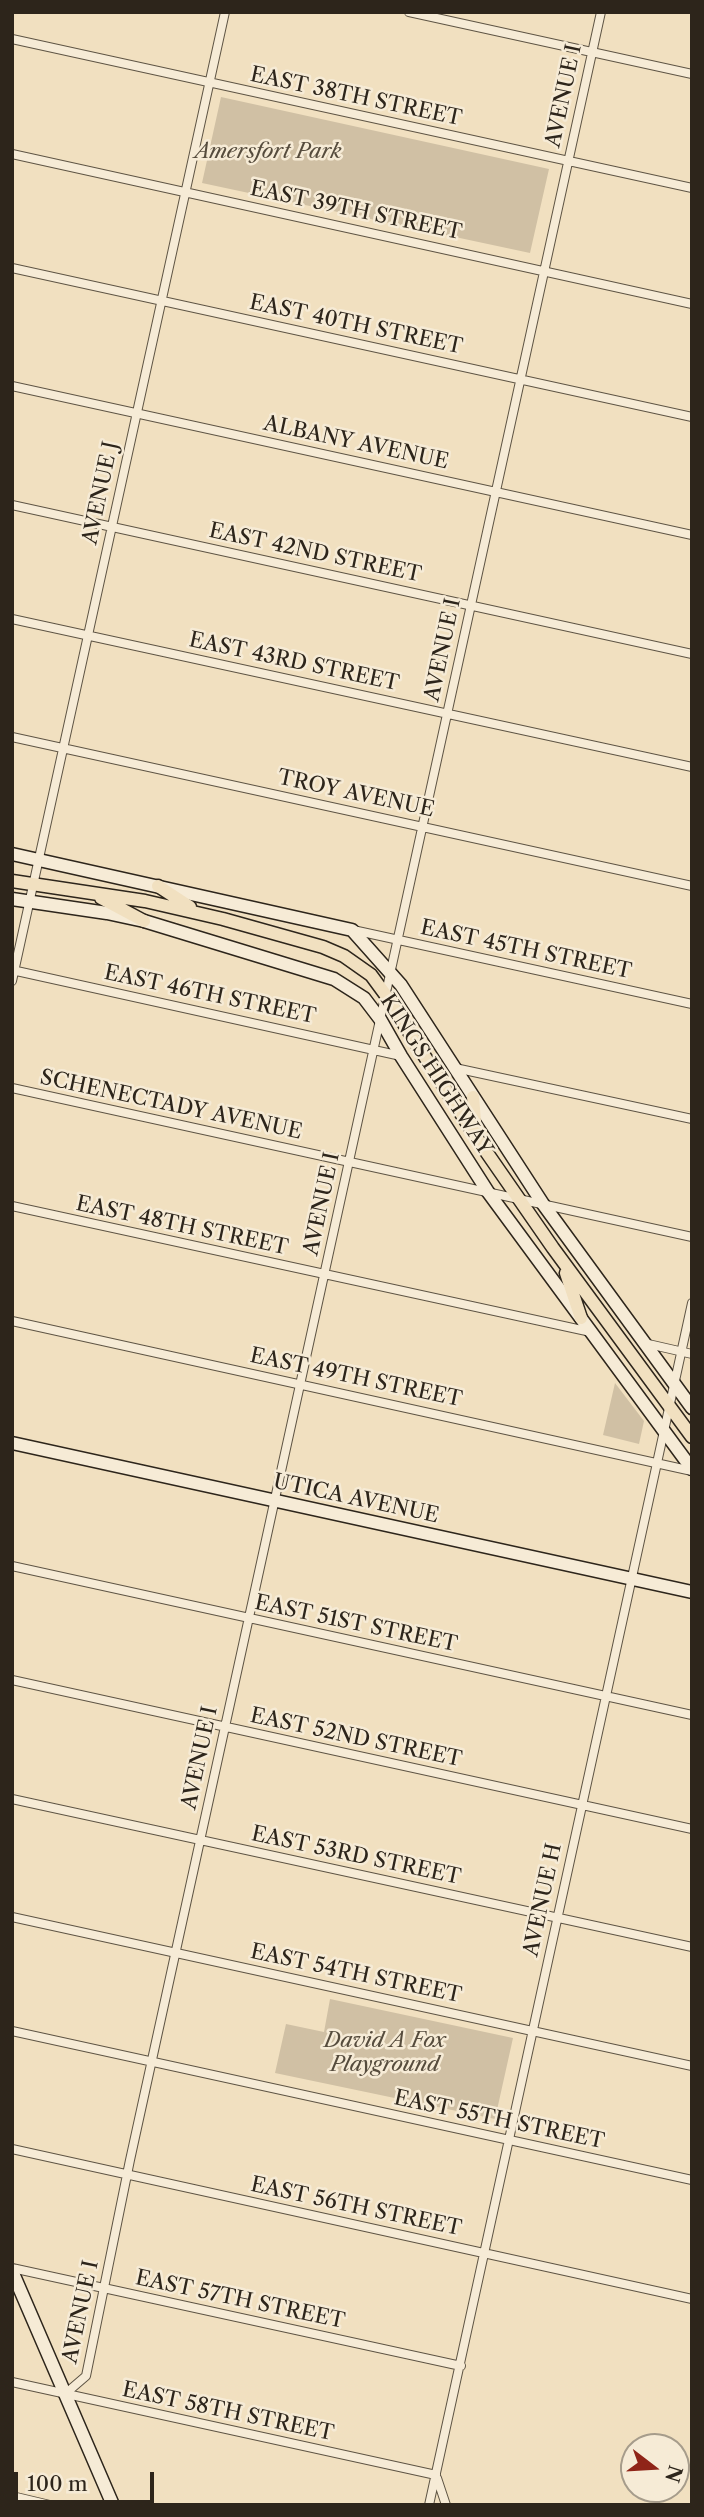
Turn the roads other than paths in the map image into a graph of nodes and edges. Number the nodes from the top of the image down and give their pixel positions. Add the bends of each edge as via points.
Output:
1 (225, 12) edge
2 (409, 12) edge
3 (601, 12) edge
4 (12, 39) edge
5 (592, 52) junction
6 (692, 74) edge
7 (210, 83) junction
8 (12, 154) edge
9 (568, 161) junction
10 (692, 188) edge
11 (186, 192) junction
12 (12, 268) edge
13 (544, 270) junction
14 (161, 300) junction
15 (692, 304) edge
16 (520, 379) junction
17 (12, 386) edge
18 (136, 413) junction
19 (692, 417) edge
20 (496, 492) junction
21 (12, 505) edge
22 (111, 526) junction
23 (692, 535) edge
24 (471, 605) junction
25 (12, 619) edge
26 (88, 635) junction
27 (692, 654) edge
28 (447, 714) junction
29 (12, 737) edge
30 (63, 748) junction
31 (692, 767) edge
32 (422, 827) junction
33 (12, 855) edge
34 (38, 860) junction
35 (12, 881) edge
36 (33, 884) junction
37 (158, 886) junction
38 (692, 886) edge
39 (91, 893) junction
40 (12, 899) edge
41 (29, 902) junction
42 (199, 913) junction
43 (144, 921) junction
44 (352, 930) junction
45 (398, 939) junction
46 (13, 970) edge
47 (390, 972) junction
48 (12, 981) edge
49 (385, 994) junction
50 (692, 1004) edge
51 (380, 1019) junction
52 (373, 1050) junction
53 (401, 1056) junction
54 (453, 1067) junction
55 (12, 1088) edge
56 (472, 1097) junction
57 (692, 1119) edge
58 (476, 1137) junction
59 (349, 1161) junction
60 (488, 1192) junction
61 (519, 1199) junction
62 (543, 1204) junction
63 (12, 1206) edge
64 (692, 1237) edge
65 (563, 1263) junction
66 (324, 1275) junction
67 (692, 1303) edge
68 (580, 1318) junction
69 (12, 1321) edge
70 (591, 1332) junction
71 (644, 1343) junction
72 (681, 1352) junction
73 (692, 1354) edge
74 (300, 1384) junction
75 (674, 1384) junction
76 (669, 1407) junction
77 (692, 1408) edge
78 (664, 1430) junction
79 (692, 1437) edge
80 (12, 1443) edge
81 (657, 1463) junction
82 (692, 1470) edge
83 (274, 1501) junction
84 (12, 1566) edge
85 (631, 1579) junction
86 (692, 1592) edge
87 (249, 1618) junction
88 (12, 1680) edge
89 (606, 1696) junction
90 (692, 1715) edge
91 (225, 1727) junction
92 (12, 1799) edge
93 (582, 1805) junction
94 (692, 1829) edge
95 (200, 1840) junction
96 (12, 1917) edge
97 (557, 1918) junction
98 (692, 1947) edge
99 (175, 1953) junction
100 (12, 2031) edge
101 (533, 2031) junction
102 (152, 2062) junction
103 (692, 2066) edge
104 (509, 2140) junction
105 (12, 2149) edge
106 (127, 2175) junction
107 (692, 2180) edge
108 (484, 2253) junction
109 (12, 2269) edge
110 (104, 2288) junction
111 (692, 2299) edge
112 (461, 2366) junction
113 (12, 2382) edge
114 (65, 2394) junction
115 (436, 2475) junction
116 (12, 2496) edge
117 (50, 2505) edge
118 (113, 2505) edge
119 (429, 2505) edge
120 (446, 2505) edge

1 - 7 street, AVENUE J
2 - 5 street
3 - 5 street, AVENUE I
4 - 7 street, EAST 38TH STREET
5 - 6 street
5 - 9 street, AVENUE I
7 - 9 street, EAST 38TH STREET
7 - 11 street, AVENUE J
8 - 11 street, EAST 39TH STREET
9 - 10 street, EAST 38TH STREET
9 - 13 street, AVENUE I
11 - 13 street, EAST 39TH STREET
11 - 14 street, AVENUE J
12 - 14 street, EAST 40TH STREET
13 - 15 street, EAST 39TH STREET
13 - 16 street, AVENUE I
14 - 16 street, EAST 40TH STREET
14 - 18 street, AVENUE J
16 - 19 street, EAST 40TH STREET
16 - 20 street, AVENUE I
17 - 18 street, ALBANY AVENUE
18 - 20 street, ALBANY AVENUE
18 - 22 street, AVENUE J
20 - 23 street, ALBANY AVENUE
20 - 24 street, AVENUE I
21 - 22 street, EAST 42ND STREET
22 - 24 street, EAST 42ND STREET
22 - 26 street, AVENUE J
24 - 27 street, EAST 42ND STREET
24 - 28 street, AVENUE I
25 - 26 street, EAST 43RD STREET
26 - 28 street, EAST 43RD STREET
26 - 30 street, AVENUE J
28 - 31 street, EAST 43RD STREET
28 - 32 street, AVENUE I
29 - 30 street, TROY AVENUE
30 - 32 street, TROY AVENUE
30 - 34 street, AVENUE J
32 - 38 street, TROY AVENUE
32 - 45 street, AVENUE I
33 - 34 street
34 - 36 street, AVENUE J
34 - 37 street
35 - 36 main road, KINGS HIGHWAY
36 - 39 main road, KINGS HIGHWAY
36 - 41 street, AVENUE J
37 - 42 main road
37 - 44 street
39 - 42 main road, KINGS HIGHWAY
39 - 43 main road
40 - 41 street, KINGS HIGHWAY
41 - 43 street, KINGS HIGHWAY
41 - 46 street, AVENUE J
42 - 49 main road, KINGS HIGHWAY via 334,951 371,975
43 - 51 street, KINGS HIGHWAY via 334,979 363,998
44 - 45 street, EAST 45TH STREET
44 - 47 street, KINGS HIGHWAY
45 - 47 street, AVENUE I
45 - 50 street, EAST 45TH STREET
46 - 48 street, AVENUE J
46 - 52 street, EAST 46TH STREET
47 - 49 street, AVENUE I
47 - 54 street, KINGS HIGHWAY
49 - 51 street, AVENUE I
49 - 58 main road, KINGS HIGHWAY
51 - 52 street, AVENUE I
51 - 53 street, KINGS HIGHWAY
52 - 53 street, EAST 46TH STREET
52 - 59 street, AVENUE I
53 - 60 street, KINGS HIGHWAY
54 - 56 street, KINGS HIGHWAY
54 - 57 street
55 - 59 street, SCHENECTADY AVENUE
56 - 58 main road
56 - 62 street, KINGS HIGHWAY
58 - 61 main road, KINGS HIGHWAY
59 - 60 street, SCHENECTADY AVENUE
59 - 66 street, AVENUE I
60 - 61 street, SCHENECTADY AVENUE
60 - 68 street, KINGS HIGHWAY
61 - 62 street, SCHENECTADY AVENUE
61 - 65 main road, KINGS HIGHWAY
62 - 64 street, SCHENECTADY AVENUE
62 - 71 street, KINGS HIGHWAY
63 - 66 street, EAST 48TH STREET
65 - 68 main road
65 - 76 main road, KINGS HIGHWAY
66 - 70 street, EAST 48TH STREET
66 - 74 street, AVENUE I
67 - 72 street, AVENUE H
68 - 70 street, KINGS HIGHWAY
69 - 74 street, EAST 49TH STREET
70 - 78 street, KINGS HIGHWAY
71 - 72 street
71 - 75 street, KINGS HIGHWAY
72 - 73 street
72 - 75 street, AVENUE H
74 - 81 street, EAST 49TH STREET
74 - 83 street, AVENUE I
75 - 76 street, AVENUE H
75 - 77 street, KINGS HIGHWAY
76 - 78 street, AVENUE H
76 - 79 main road, KINGS HIGHWAY
78 - 81 street, AVENUE H
78 - 82 street, KINGS HIGHWAY
80 - 83 street, UTICA AVENUE
81 - 82 street, EAST 49TH STREET
81 - 85 street, AVENUE H
83 - 85 street, UTICA AVENUE
83 - 87 street, AVENUE I
84 - 87 street, EAST 51ST STREET
85 - 86 street, UTICA AVENUE
85 - 89 street, AVENUE H
87 - 89 street, EAST 51ST STREET
87 - 91 street, AVENUE I
88 - 91 street, EAST 52ND STREET
89 - 90 street, EAST 51ST STREET
89 - 93 street, AVENUE H
91 - 93 street, EAST 52ND STREET
91 - 95 street, AVENUE I
92 - 95 street, EAST 53RD STREET
93 - 94 street, EAST 52ND STREET
93 - 97 street, AVENUE H
95 - 97 street, EAST 53RD STREET
95 - 99 street, AVENUE I
96 - 99 street, EAST 54TH STREET
97 - 98 street, EAST 53RD STREET
97 - 101 street, AVENUE H
99 - 101 street, EAST 54TH STREET
99 - 102 street, AVENUE I
100 - 102 street, EAST 55TH STREET
101 - 103 street, EAST 54TH STREET
101 - 104 street, AVENUE H
102 - 104 street, EAST 55TH STREET
102 - 106 street, AVENUE I
104 - 107 street, EAST 55TH STREET
104 - 108 street, AVENUE H
105 - 106 street, EAST 56TH STREET
106 - 108 street, EAST 56TH STREET
106 - 110 street, AVENUE I
108 - 111 street, EAST 56TH STREET
108 - 112 street, AVENUE H
109 - 110 street, EAST 57TH STREET
109 - 114 street
110 - 112 street, EAST 57TH STREET
110 - 114 street, AVENUE I via 86,2376
112 - 115 street, AVENUE H
113 - 114 street, EAST 58TH STREET
114 - 115 street, EAST 58TH STREET
114 - 118 street
115 - 119 street, AVENUE H
115 - 120 street
116 - 117 street

